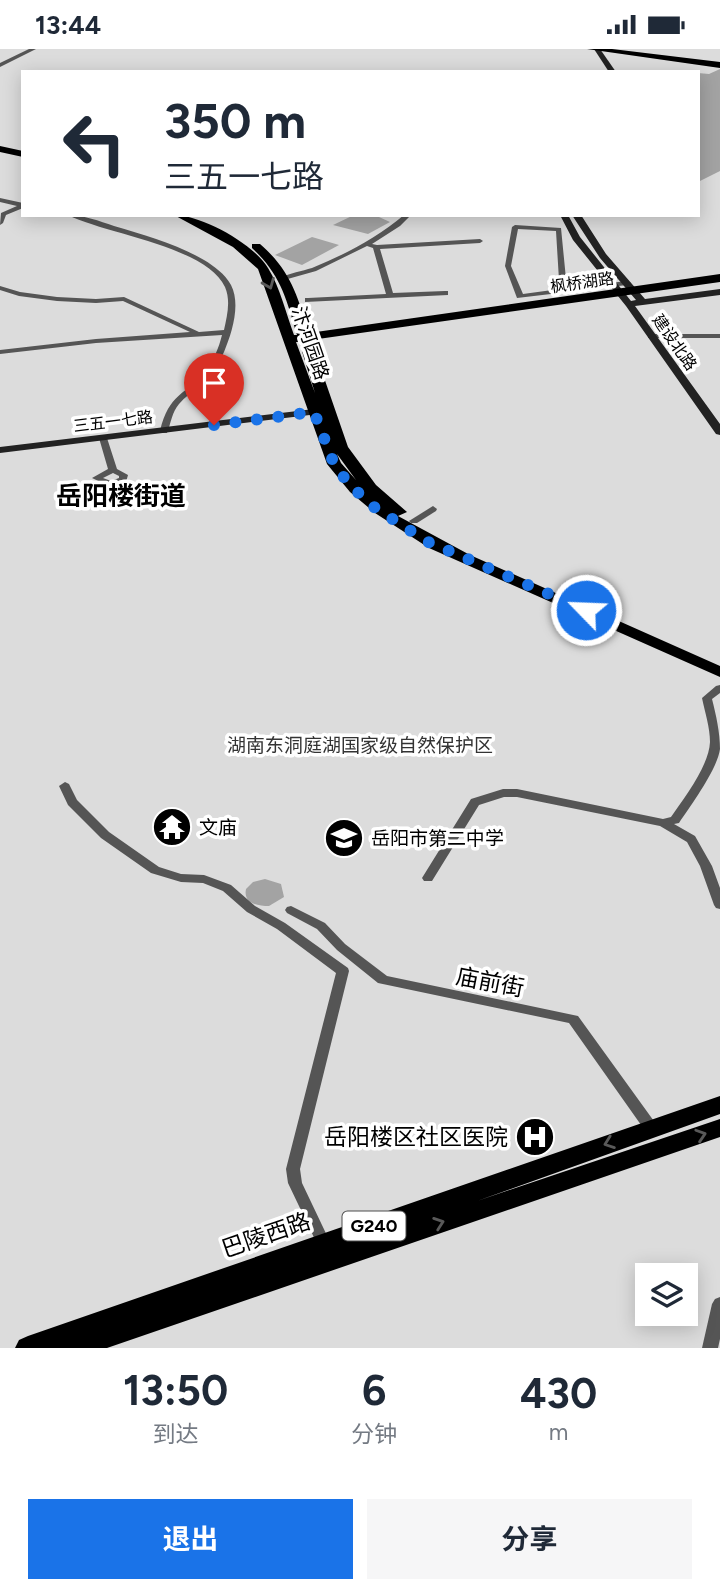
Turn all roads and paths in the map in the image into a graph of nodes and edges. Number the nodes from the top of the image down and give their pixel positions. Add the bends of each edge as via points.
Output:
1 (33, 49) edge
2 (589, 49) edge
3 (597, 49) edge
4 (630, 49) edge
5 (716, 62) edge
6 (0, 65) edge
7 (600, 70) edge
8 (611, 70) edge
9 (0, 149) edge
10 (21, 153) edge
11 (0, 156) edge
12 (21, 160) edge
13 (0, 200) edge
14 (21, 205) edge
15 (21, 206) edge
16 (78, 217) edge
17 (184, 217) edge
18 (205, 217) edge
19 (406, 217) edge
20 (565, 217) edge
21 (577, 217) edge
22 (0, 223) edge
23 (480, 241) dead end
24 (364, 244) junction
25 (376, 247) junction
26 (284, 278) junction
27 (720, 281) edge
28 (627, 283) junction
29 (614, 285) junction
30 (0, 288) edge
31 (572, 289) junction
32 (720, 292) edge
33 (445, 293) dead end
34 (390, 295) junction
35 (308, 300) dead end
36 (643, 302) junction
37 (629, 304) junction
38 (227, 331) junction
39 (198, 334) junction
40 (651, 336) junction
41 (720, 336) edge
42 (298, 341) junction
43 (0, 352) edge
44 (313, 388) junction
45 (314, 412) junction
46 (164, 431) junction
47 (720, 432) edge
48 (103, 438) junction
49 (0, 450) edge
50 (113, 470) dead end
51 (433, 509) dead end
52 (414, 521) junction
53 (720, 659) edge
54 (720, 672) edge
55 (720, 688) edge
56 (65, 786) dead end
57 (663, 823) junction
58 (428, 879) dead end
59 (720, 905) edge
60 (291, 910) dead end
61 (720, 1105) edge
62 (651, 1128) junction
63 (720, 1128) edge
64 (324, 1244) junction
65 (720, 1304) edge
66 (28, 1348) edge
67 (73, 1348) edge
68 (710, 1348) edge

1 - 6 street
2 - 3 main road
2 - 7 main road
3 - 5 main road
3 - 8 main road
4 - 5 main road
9 - 10 main road
11 - 12 main road
13 - 14 street
15 - 22 street via 3,214
16 - 38 street via 133,232 209,267 227,283 233,309
17 -> 42 main road, 汴河园路 via 237,245 263,268
18 - 26 main road, 汴河园路 via 259,248
19 - 24 street
20 - 29 main road, 建设北路
21 - 28 main road, 建设北路
23 - 25 street
24 - 25 street
24 - 26 street via 302,275
25 - 34 street
26 - 42 main road, 汴河园路
27 - 42 main road, 枫桥湖路
28 - 29 street
28 - 36 main road, 建设北路
29 - 31 street
29 - 37 main road, 建设北路
30 - 39 street via 57,299 124,299
31 - 31 street via 520,296 508,266 515,227 559,229 563,280
32 - 36 main road
33 - 34 street
34 - 35 street
36 - 37 main road
37 - 40 main road, 建设北路
38 - 39 street
38 - 46 street via 208,373 175,400
39 - 43 street
40 - 41 street
40 - 47 main road, 建设北路
42 - 44 main road, 汴河园路
44 - 45 main road, 汴河园路
44 - 52 main road, 汴河园路 via 346,460 389,505
45 - 46 main road, 三五一七路
45 - 54 main road, 汴河园路 via 334,464 348,483 400,526
46 - 48 main road, 三五一七路
48 - 49 main road, 三五一七路
48 - 50 street
51 - 52 street
52 - 53 main road, 汴河园路
55 - 57 street via 707,698 715,748 675,820
56 - 64 street via 72,802 105,835 155,870 227,888 343,971 293,1169
57 - 58 street via 503,793 475,802
57 - 59 street via 691,839
60 - 62 street, 庙前街 via 321,926 383,980 573,1019
61 - 62 main road, 巴陵西路 / G240
62 -> 64 main road, 巴陵西路 / G240
67 -> 63 main road, G240
64 - 66 main road, 巴陵西路 / G240
65 - 68 street

